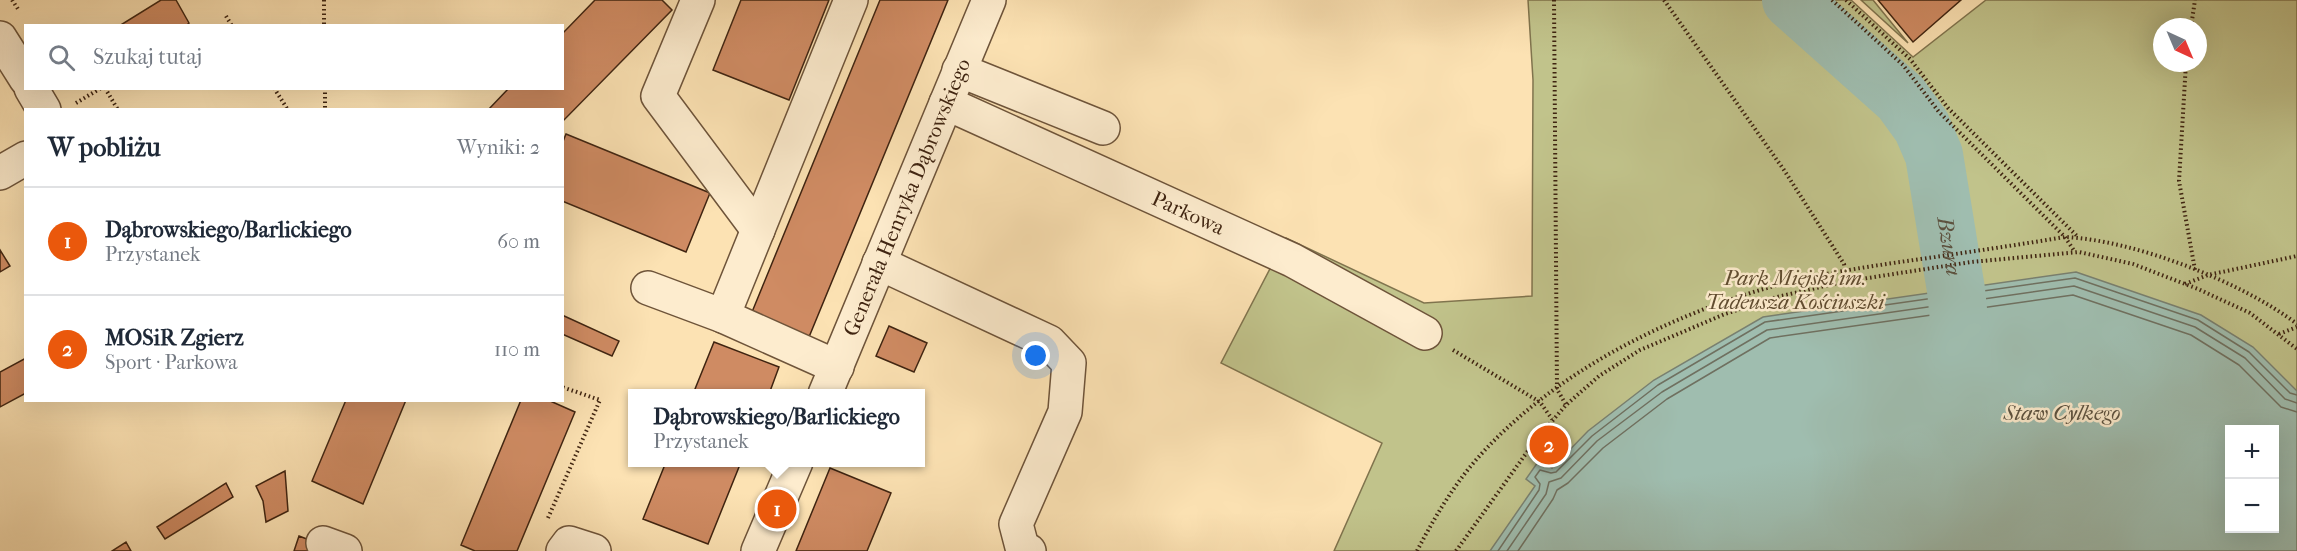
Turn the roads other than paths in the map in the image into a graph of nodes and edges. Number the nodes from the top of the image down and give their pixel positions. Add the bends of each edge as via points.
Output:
1 (698, 0) edge
2 (850, 0) edge
3 (989, 0) edge
4 (0, 38) edge
5 (959, 70) junction
6 (24, 76) edge
7 (34, 90) edge
8 (57, 103) edge
9 (946, 103) junction
10 (1103, 128) dead end
11 (24, 159) edge
12 (0, 173) edge
13 (758, 230) junction
14 (879, 263) junction
15 (648, 288) dead end
16 (723, 316) junction
17 (1425, 333) road end
18 (831, 380) edge
19 (794, 467) edge
20 (758, 551) edge
21 (1029, 551) edge

1 - 13 street via 658,96
2 - 13 street
3 - 5 street, Generała Henryka Dąbrowskiego
4 - 6 street
5 - 9 street, Generała Henryka Dąbrowskiego
5 - 10 street
7 - 8 street
9 - 14 street, Generała Henryka Dąbrowskiego
9 - 17 street, Parkowa via 1292,260
11 - 12 street
13 - 16 street
14 - 18 street, Generała Henryka Dąbrowskiego
14 - 21 street via 1049,342 1069,363 1065,412 1016,524 1022,547
15 - 16 street
16 - 18 street
19 - 20 street

